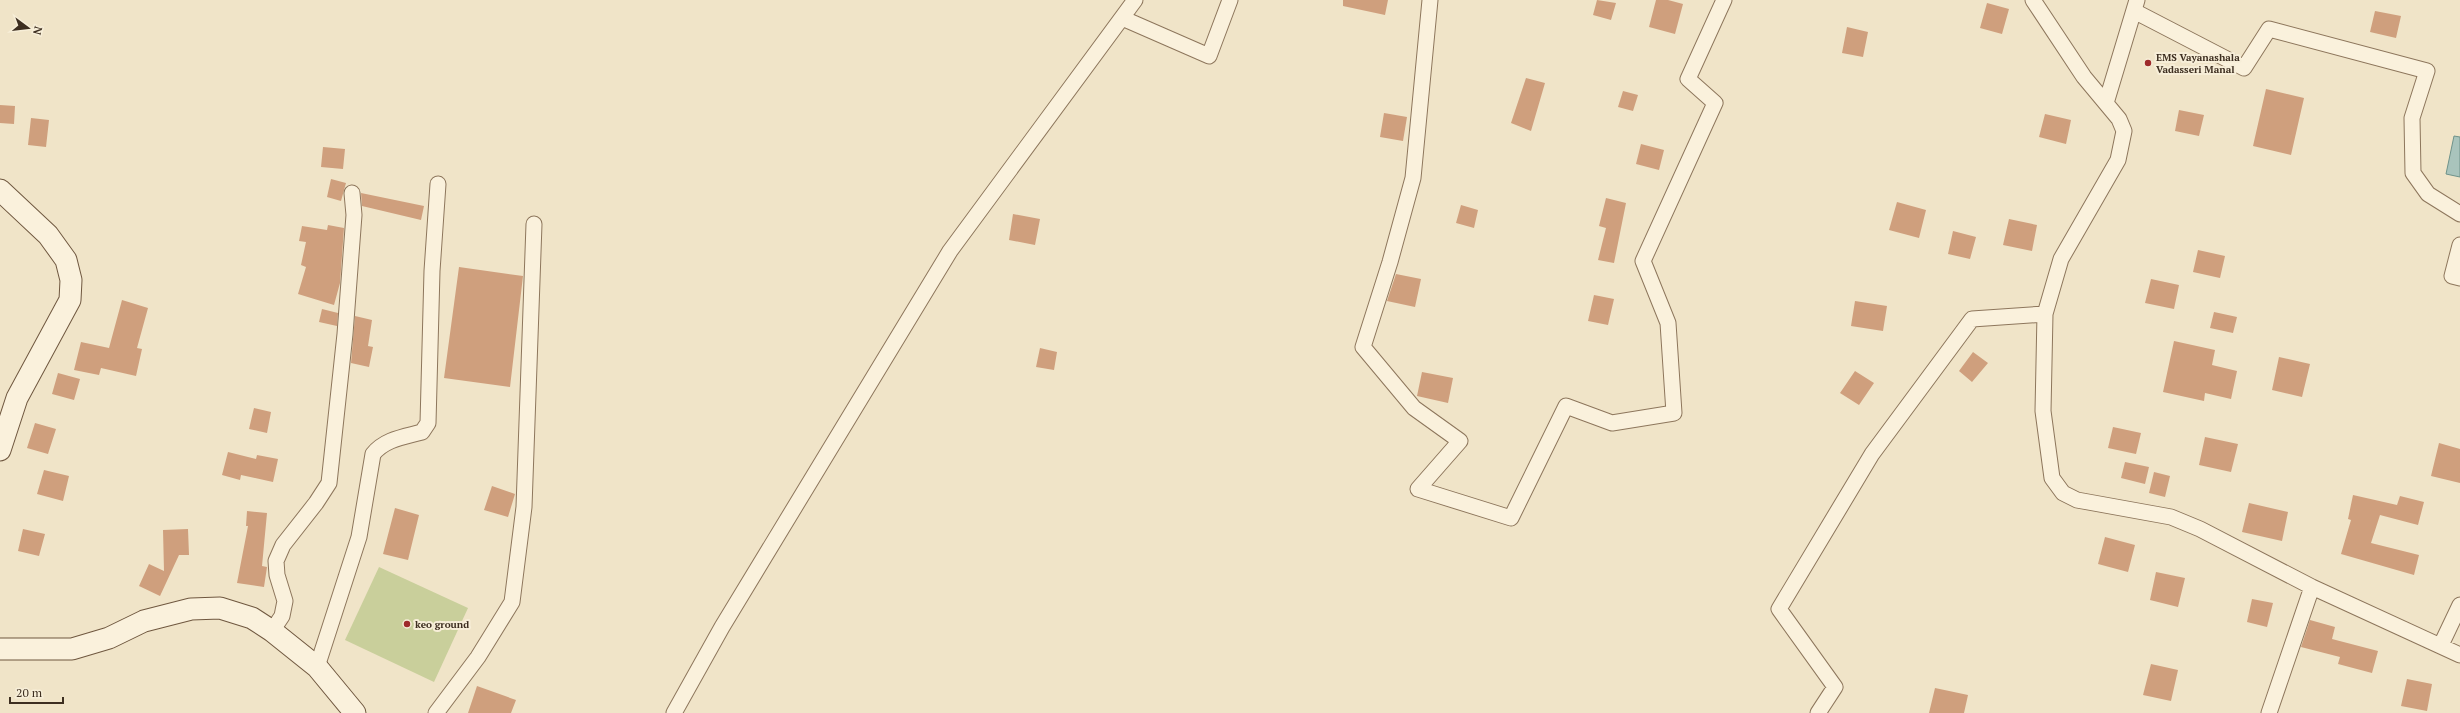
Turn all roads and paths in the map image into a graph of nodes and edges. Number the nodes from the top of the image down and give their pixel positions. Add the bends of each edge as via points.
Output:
1 (1135, 0) edge
2 (1230, 0) edge
3 (1430, 0) edge
4 (1724, 0) edge
5 (2033, 0) edge
6 (2135, 5) edge
7 (1122, 18) junction
8 (2106, 103) junction
9 (438, 184) dead end
10 (0, 190) edge
11 (352, 193) dead end
12 (2460, 214) edge
13 (534, 224) dead end
14 (2460, 245) edge
15 (2460, 278) edge
16 (2045, 314) junction
17 (0, 450) edge
18 (2312, 587) junction
19 (2460, 605) edge
20 (272, 631) junction
21 (2441, 645) junction
22 (0, 649) edge
23 (2460, 655) edge
24 (317, 667) junction
25 (355, 713) edge
26 (436, 713) edge
27 (674, 713) edge
28 (1818, 713) edge
29 (2269, 713) edge

1 - 7 street
2 - 7 street via 1209,56
3 - 4 street via 1413,178 1363,348 1414,408 1460,441 1418,489 1511,518 1566,406 1612,423 1674,413 1668,323 1643,261 1715,103 1688,79
5 - 8 street via 2084,77
6 - 8 street
6 - 12 street via 2244,68 2270,28 2427,71 2412,118 2413,173 2428,194
7 - 27 street via 950,251 722,627
8 - 16 street via 2119,119 2124,131 2118,160 2061,259
9 - 24 street via 432,271 428,423 422,432 391,440 379,446 373,454 359,537
10 - 17 main road via 48,235 66,260 71,280 70,300 17,398
11 - 20 street via 354,215 345,334 329,483 283,545 276,562 285,601 282,616
13 - 26 street via 524,507 512,602 478,657
14 - 15 street via 2452,276
16 - 18 street via 2043,411 2052,478 2063,493 2077,500 2171,517 2200,529
16 - 28 street via 1972,320 1872,454 1779,609 1835,688
18 - 21 street
18 - 29 street
19 - 21 street
20 - 22 main road via 252,618 220,608 191,609 144,621 109,638 72,649
20 - 24 main road
21 - 23 street
24 - 25 main road

